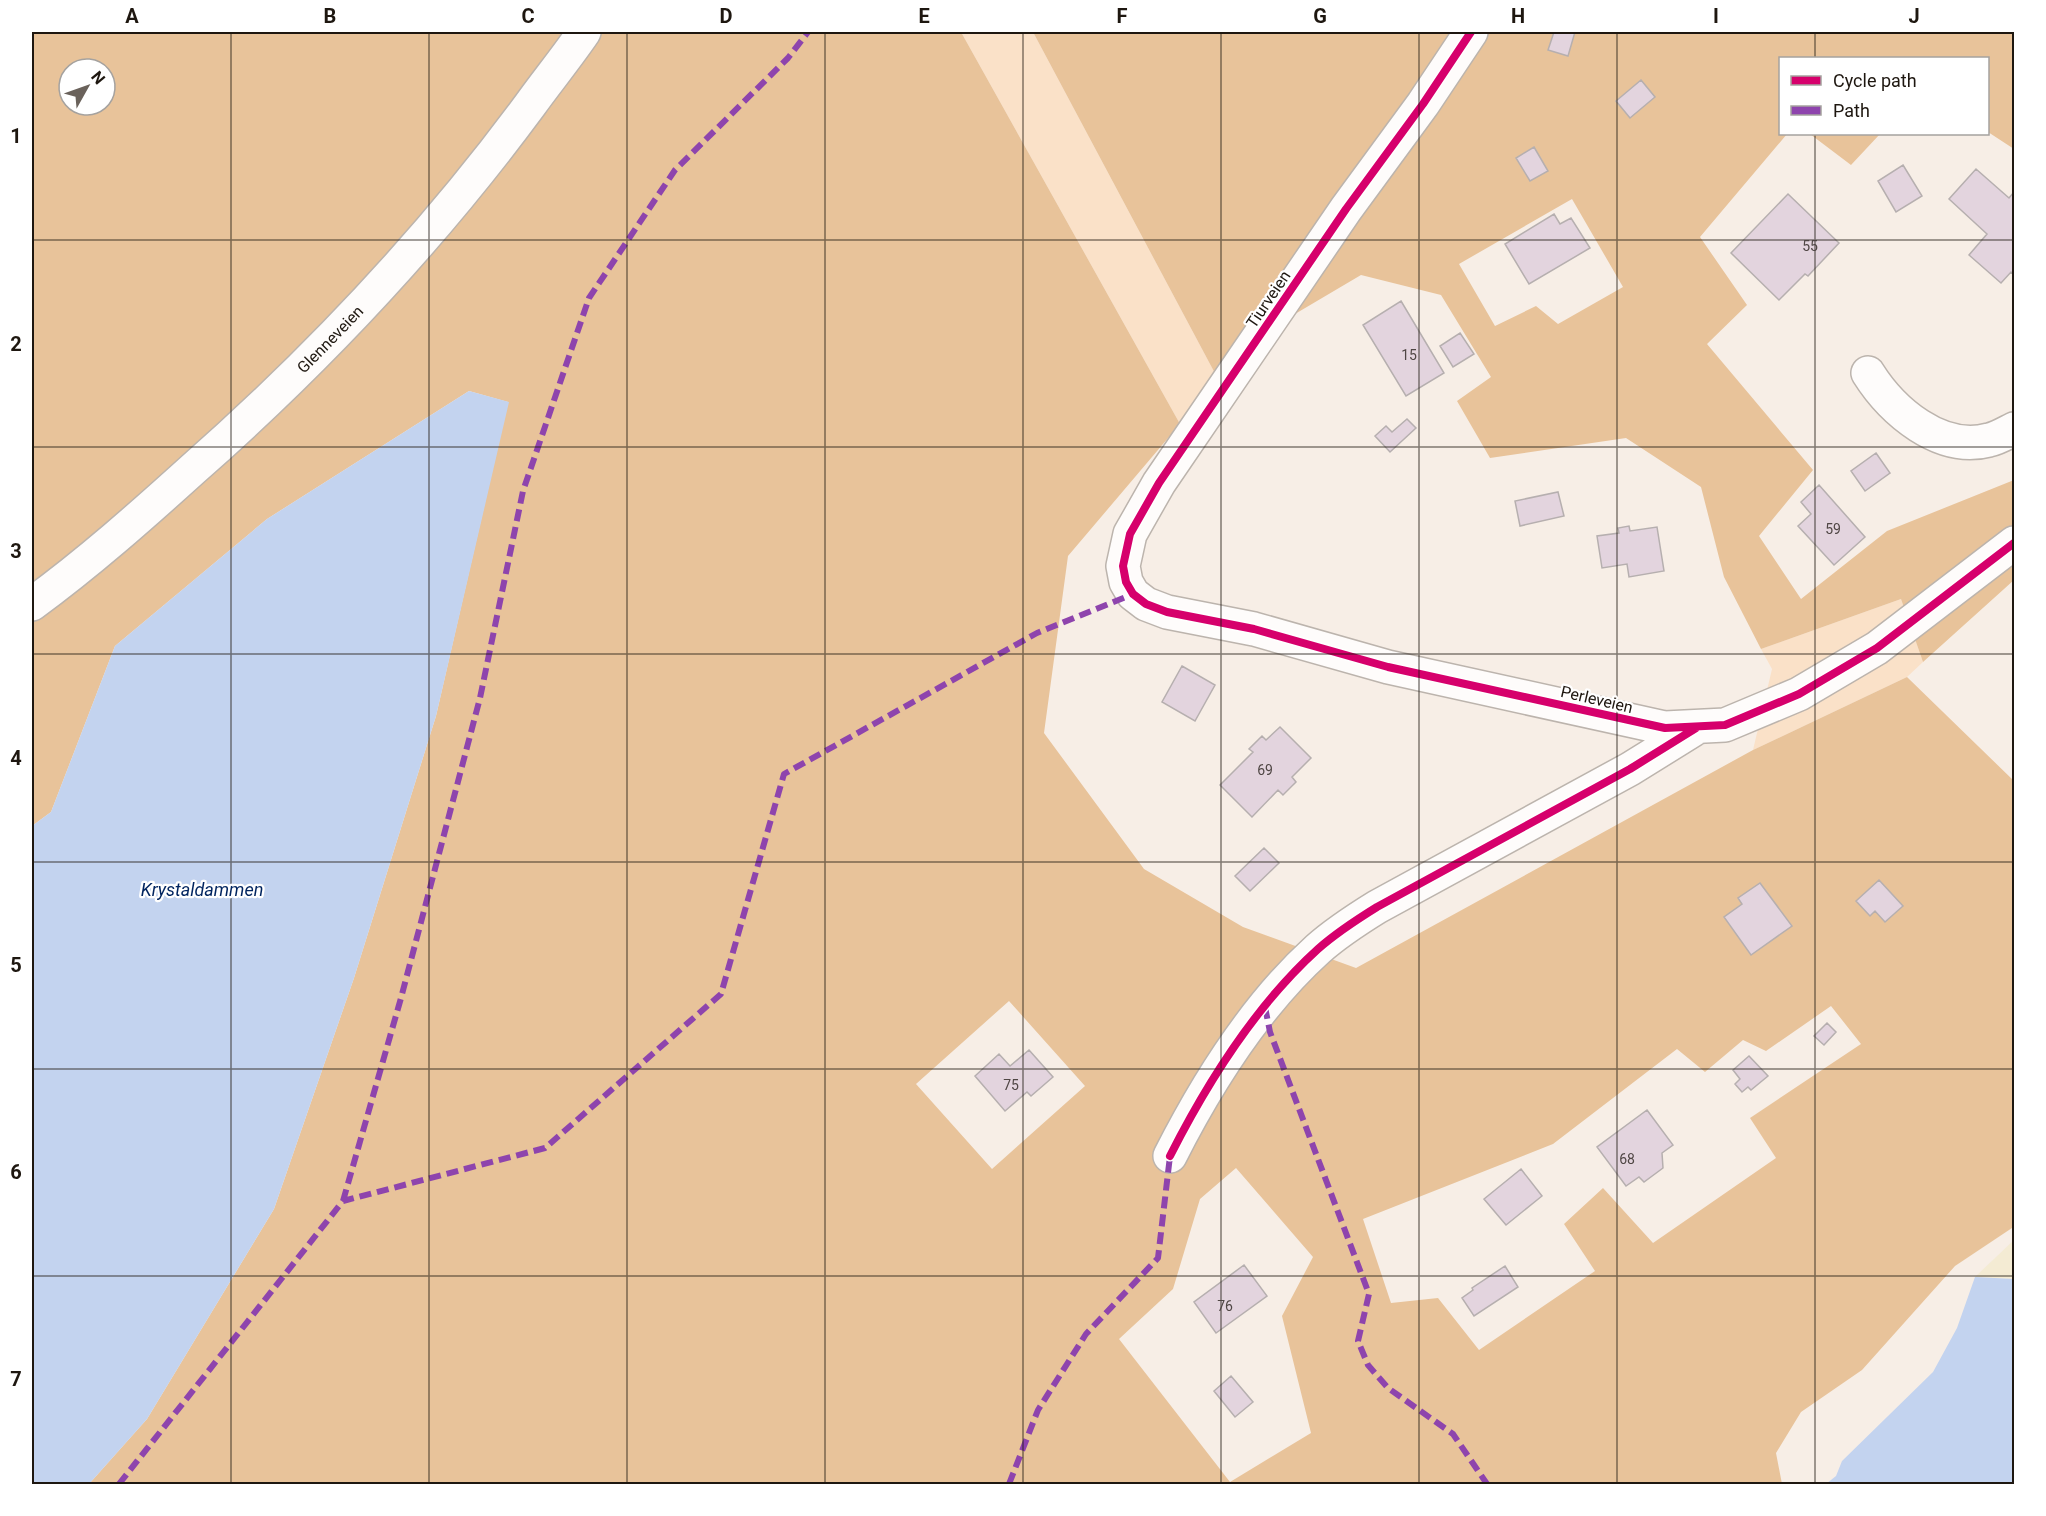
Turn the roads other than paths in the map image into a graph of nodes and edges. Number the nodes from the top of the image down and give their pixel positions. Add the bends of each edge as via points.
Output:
1 (584, 32) edge
2 (1471, 32) edge
3 (1868, 373) dead end
4 (2014, 429) edge
5 (2014, 543) edge
6 (1133, 594) joint
7 (32, 604) edge
8 (1696, 728) junction
9 (1170, 1156) dead end

1 - 7 street, Glenneveien via 445,214 357,311 253,416 69,577
2 - 6 street, Tiurveien via 1159,483 1130,534 1123,566
3 - 4 street via 1891,404 1937,434 1974,442 1990,440
5 - 8 street, Perleveien via 1877,648 1799,694 1725,726
6 - 8 street, Perleveien via 1167,612 1254,629 1388,667 1665,728
8 - 9 street via 1630,769 1346,926 1279,990 1227,1056

